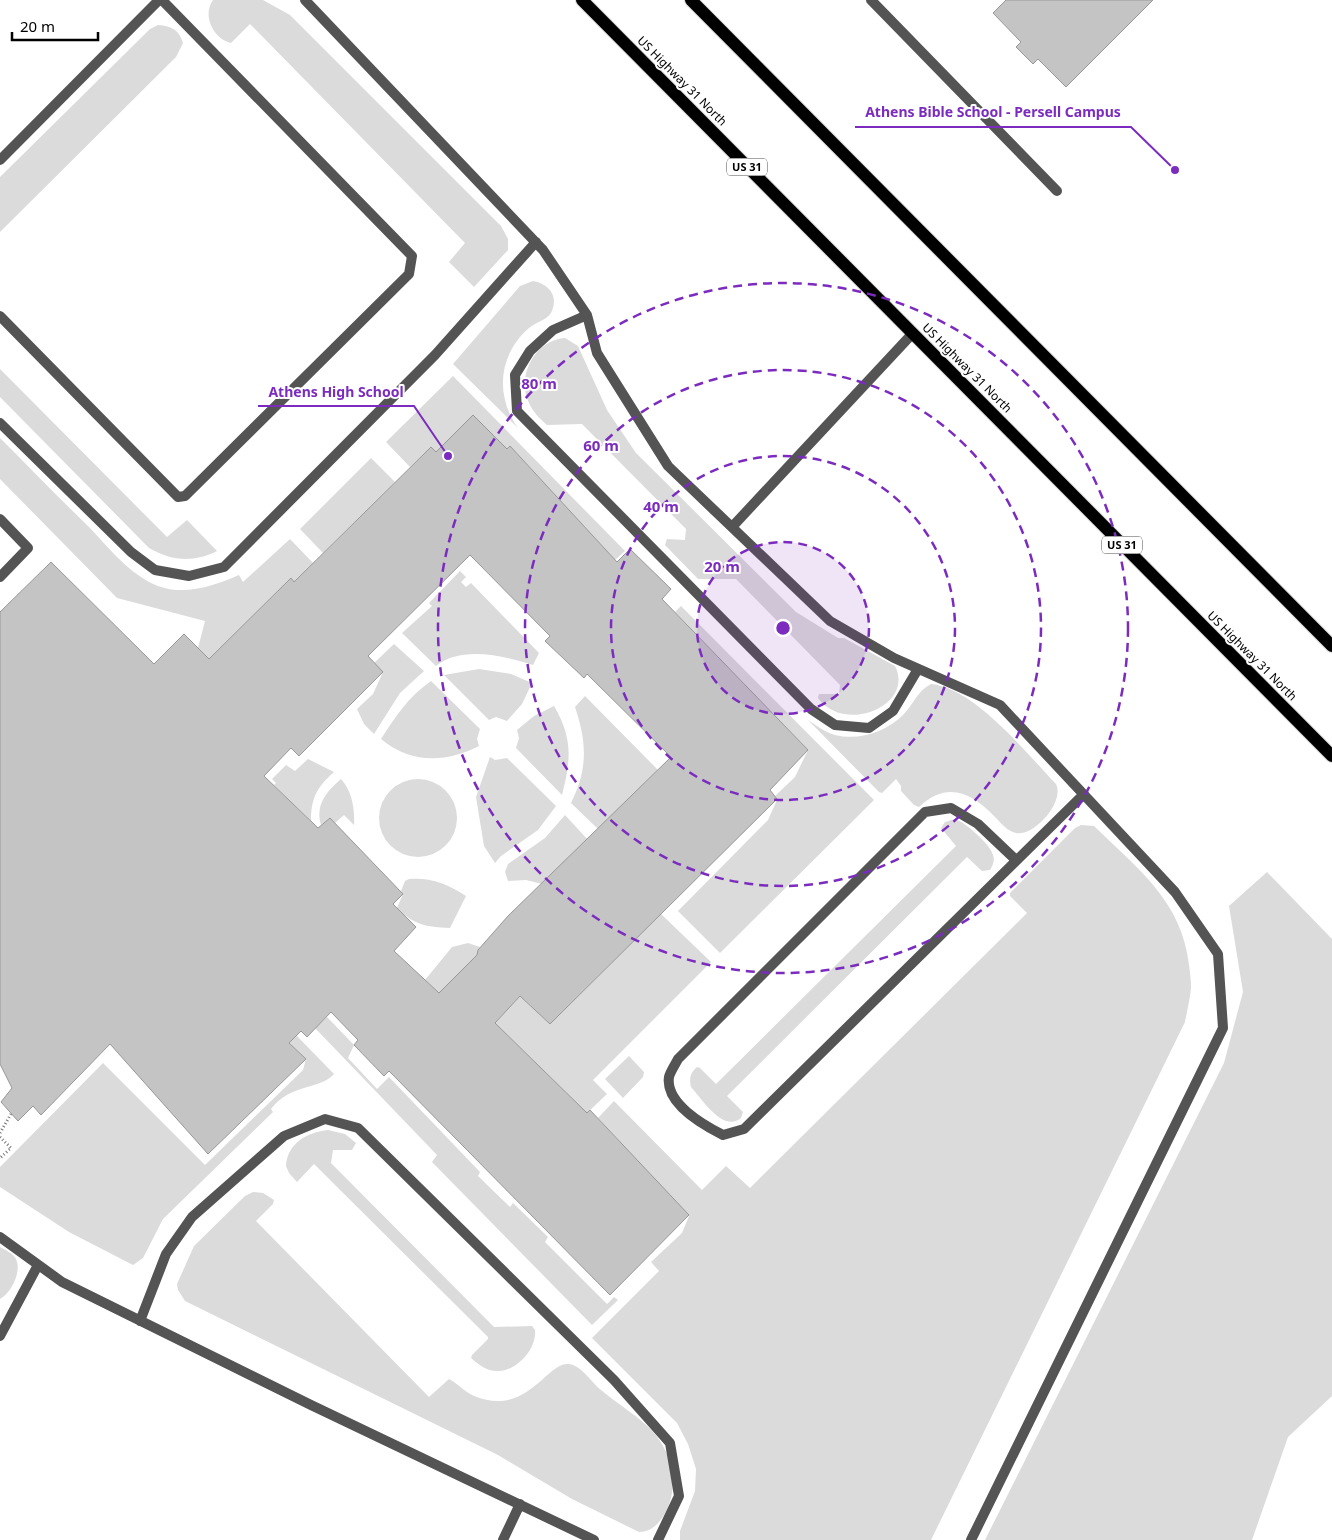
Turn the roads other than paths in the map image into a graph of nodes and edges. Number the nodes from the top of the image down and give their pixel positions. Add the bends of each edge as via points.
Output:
1 (160, 0) edge
2 (305, 0) edge
3 (582, 0) edge
4 (691, 0) edge
5 (872, 0) edge
6 (0, 160) edge
7 (1057, 190) dead end
8 (536, 242) junction
9 (0, 316) edge
10 (587, 316) junction
11 (913, 333) junction
12 (0, 423) edge
13 (0, 519) edge
14 (732, 527) junction
15 (0, 577) edge
16 (1332, 646) edge
17 (918, 669) junction
18 (1332, 756) edge
19 (1084, 794) junction
20 (1016, 860) junction
21 (0, 1237) edge
22 (38, 1265) junction
23 (140, 1321) junction
24 (0, 1336) edge
25 (520, 1504) junction
26 (503, 1540) edge
27 (594, 1540) edge
28 (658, 1540) edge
29 (971, 1540) edge

1 - 6 lane
1 - 9 lane via 412,256 409,274 185,496 178,497
2 - 8 lane
3 - 11 main road, US Highway 31 North / US 31
4 - 16 main road
5 - 7 lane
8 - 10 lane
8 - 12 lane via 435,356 224,567 189,576 155,570 131,552
10 - 14 lane via 597,353 668,466
10 - 17 lane via 554,330 530,350 515,375 517,411 811,709 835,725 869,728 893,711
11 - 14 lane
11 - 18 main road, US Highway 31 North / US 31
13 - 15 lane via 28,548
14 - 17 lane via 830,621
17 - 19 lane via 1000,705
19 - 20 lane
19 - 29 lane via 1175,892 1218,954 1223,1028
20 - 20 lane via 744,1129 723,1135 701,1124 672,1097 669,1078 678,1059 924,812 952,808 978,824
21 - 22 lane
22 - 23 lane via 62,1282
22 - 24 lane
23 - 25 lane
23 - 28 lane via 166,1254 192,1217 284,1136 325,1119 358,1128 614,1380 670,1443 679,1496
25 - 26 lane
25 - 27 lane

